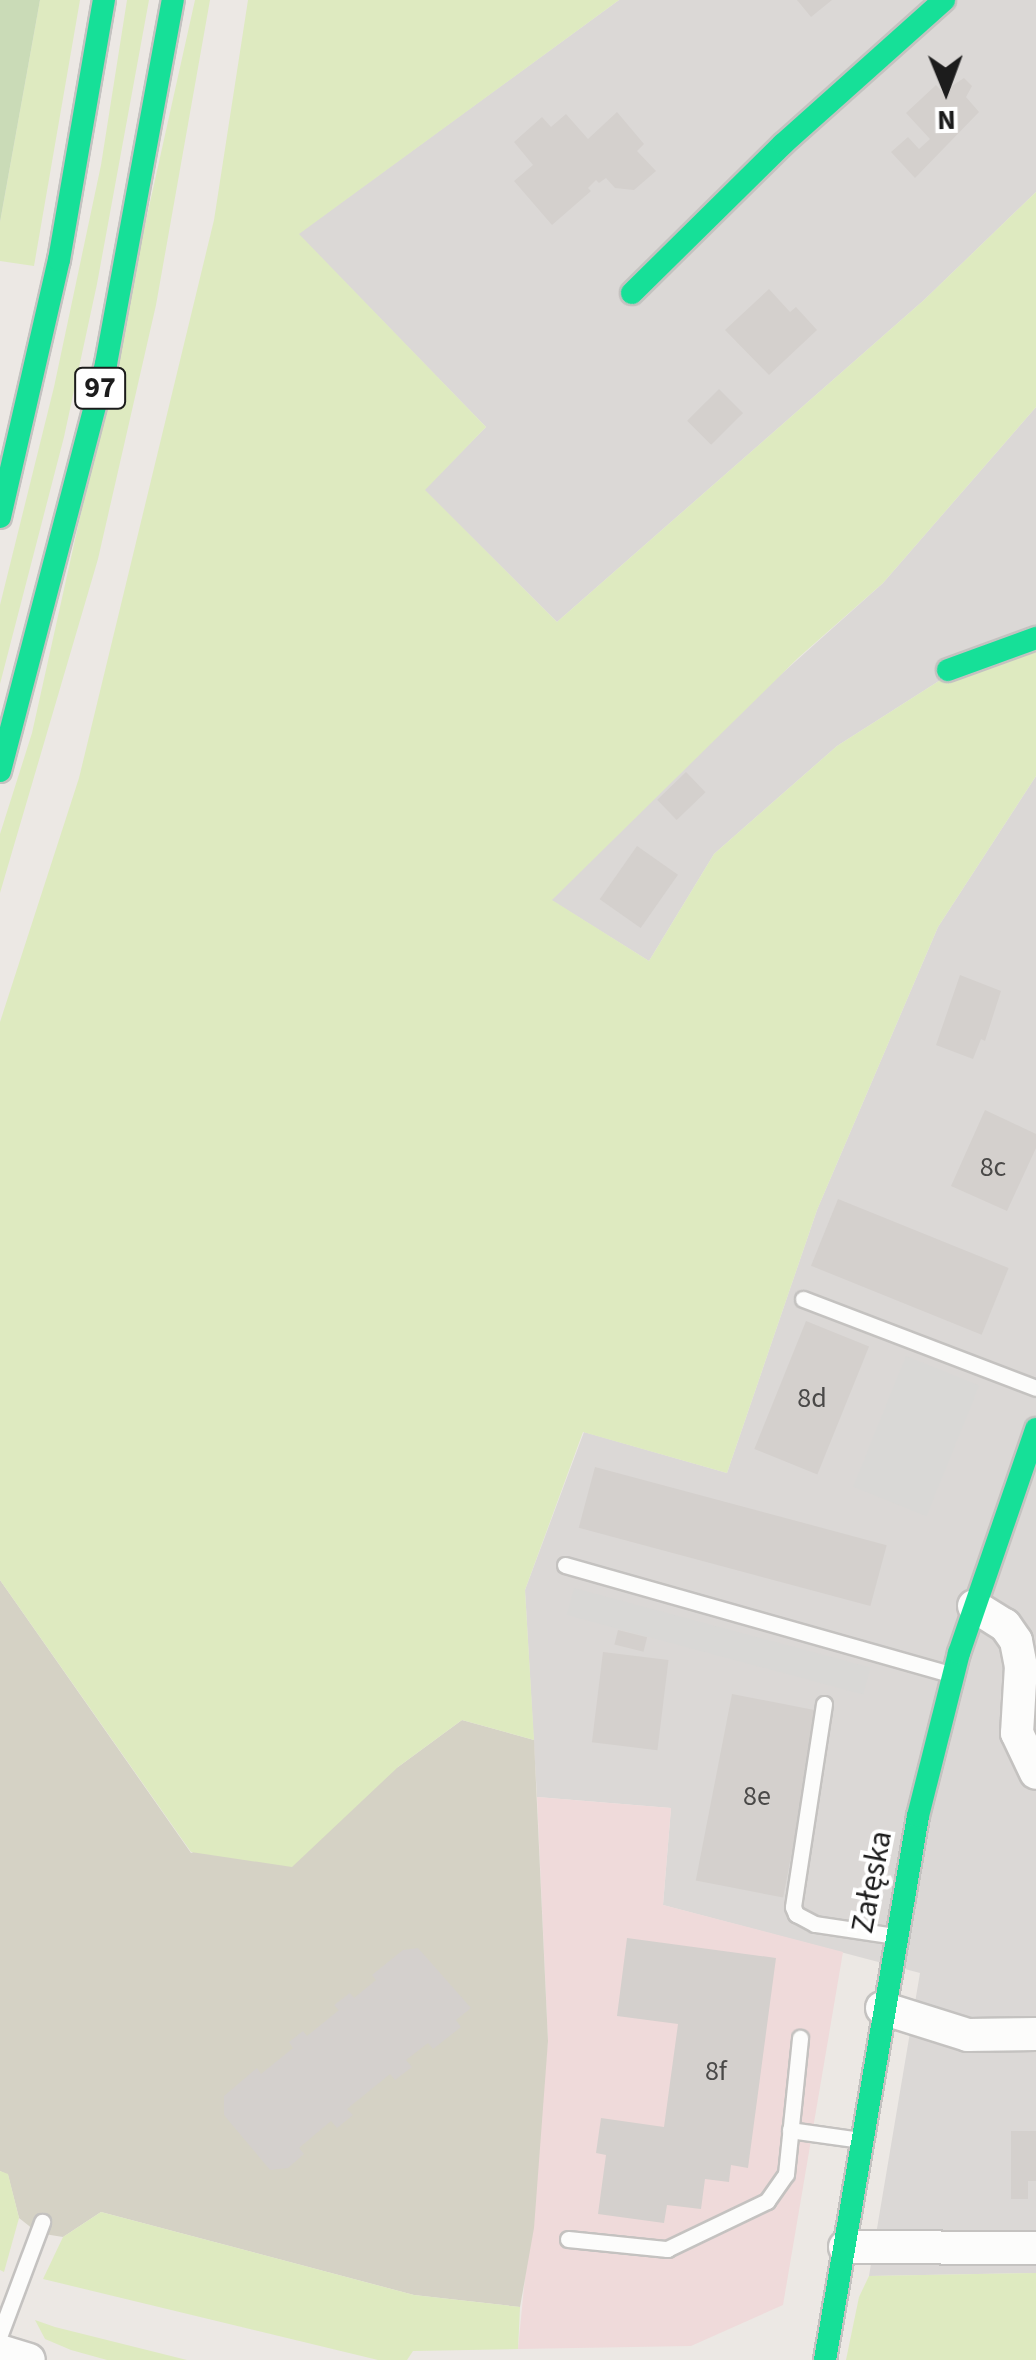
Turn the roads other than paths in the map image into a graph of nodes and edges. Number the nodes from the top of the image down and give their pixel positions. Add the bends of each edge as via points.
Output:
1 (104, 0) edge
2 (172, 0) edge
3 (944, 0) edge
4 (632, 294) dead end
5 (0, 517) edge
6 (1036, 638) edge
7 (948, 670) dead end
8 (0, 771) edge
9 (803, 1299) dead end
10 (1036, 1388) edge
11 (1036, 1428) edge
12 (565, 1566) dead end
13 (974, 1606) junction
14 (954, 1675) junction
15 (824, 1704) dead end
16 (1036, 1774) edge
17 (895, 1936) junction
18 (882, 2008) junction
19 (1036, 2034) edge
20 (800, 2038) dead end
21 (790, 2130) junction
22 (862, 2140) junction
23 (42, 2222) dead end
24 (568, 2239) dead end
25 (846, 2247) junction
26 (1036, 2248) edge
27 (0, 2334) edge
28 (0, 2350) edge
29 (29, 2360) edge
30 (825, 2360) edge

1 - 5 street, 97 via 59,260
2 - 8 street, 97 via 106,364
3 - 4 street
6 - 7 street
9 - 10 lane
11 - 13 street, Załęska
12 - 14 lane
13 - 14 street, Załęska
13 - 16 street via 1016,1640 1017,1733
14 - 17 street, Załęska
15 - 17 lane via 793,1906 815,1924
17 - 18 street, Załęska
18 - 19 street via 968,2034
18 - 22 street, Załęska
20 - 21 lane
21 - 22 lane
21 - 24 lane via 786,2174 776,2193 688,2242 657,2249
22 - 25 street, Załęska
23 - 27 lane
25 - 26 street
25 - 30 street, Załęska
28 - 29 street

